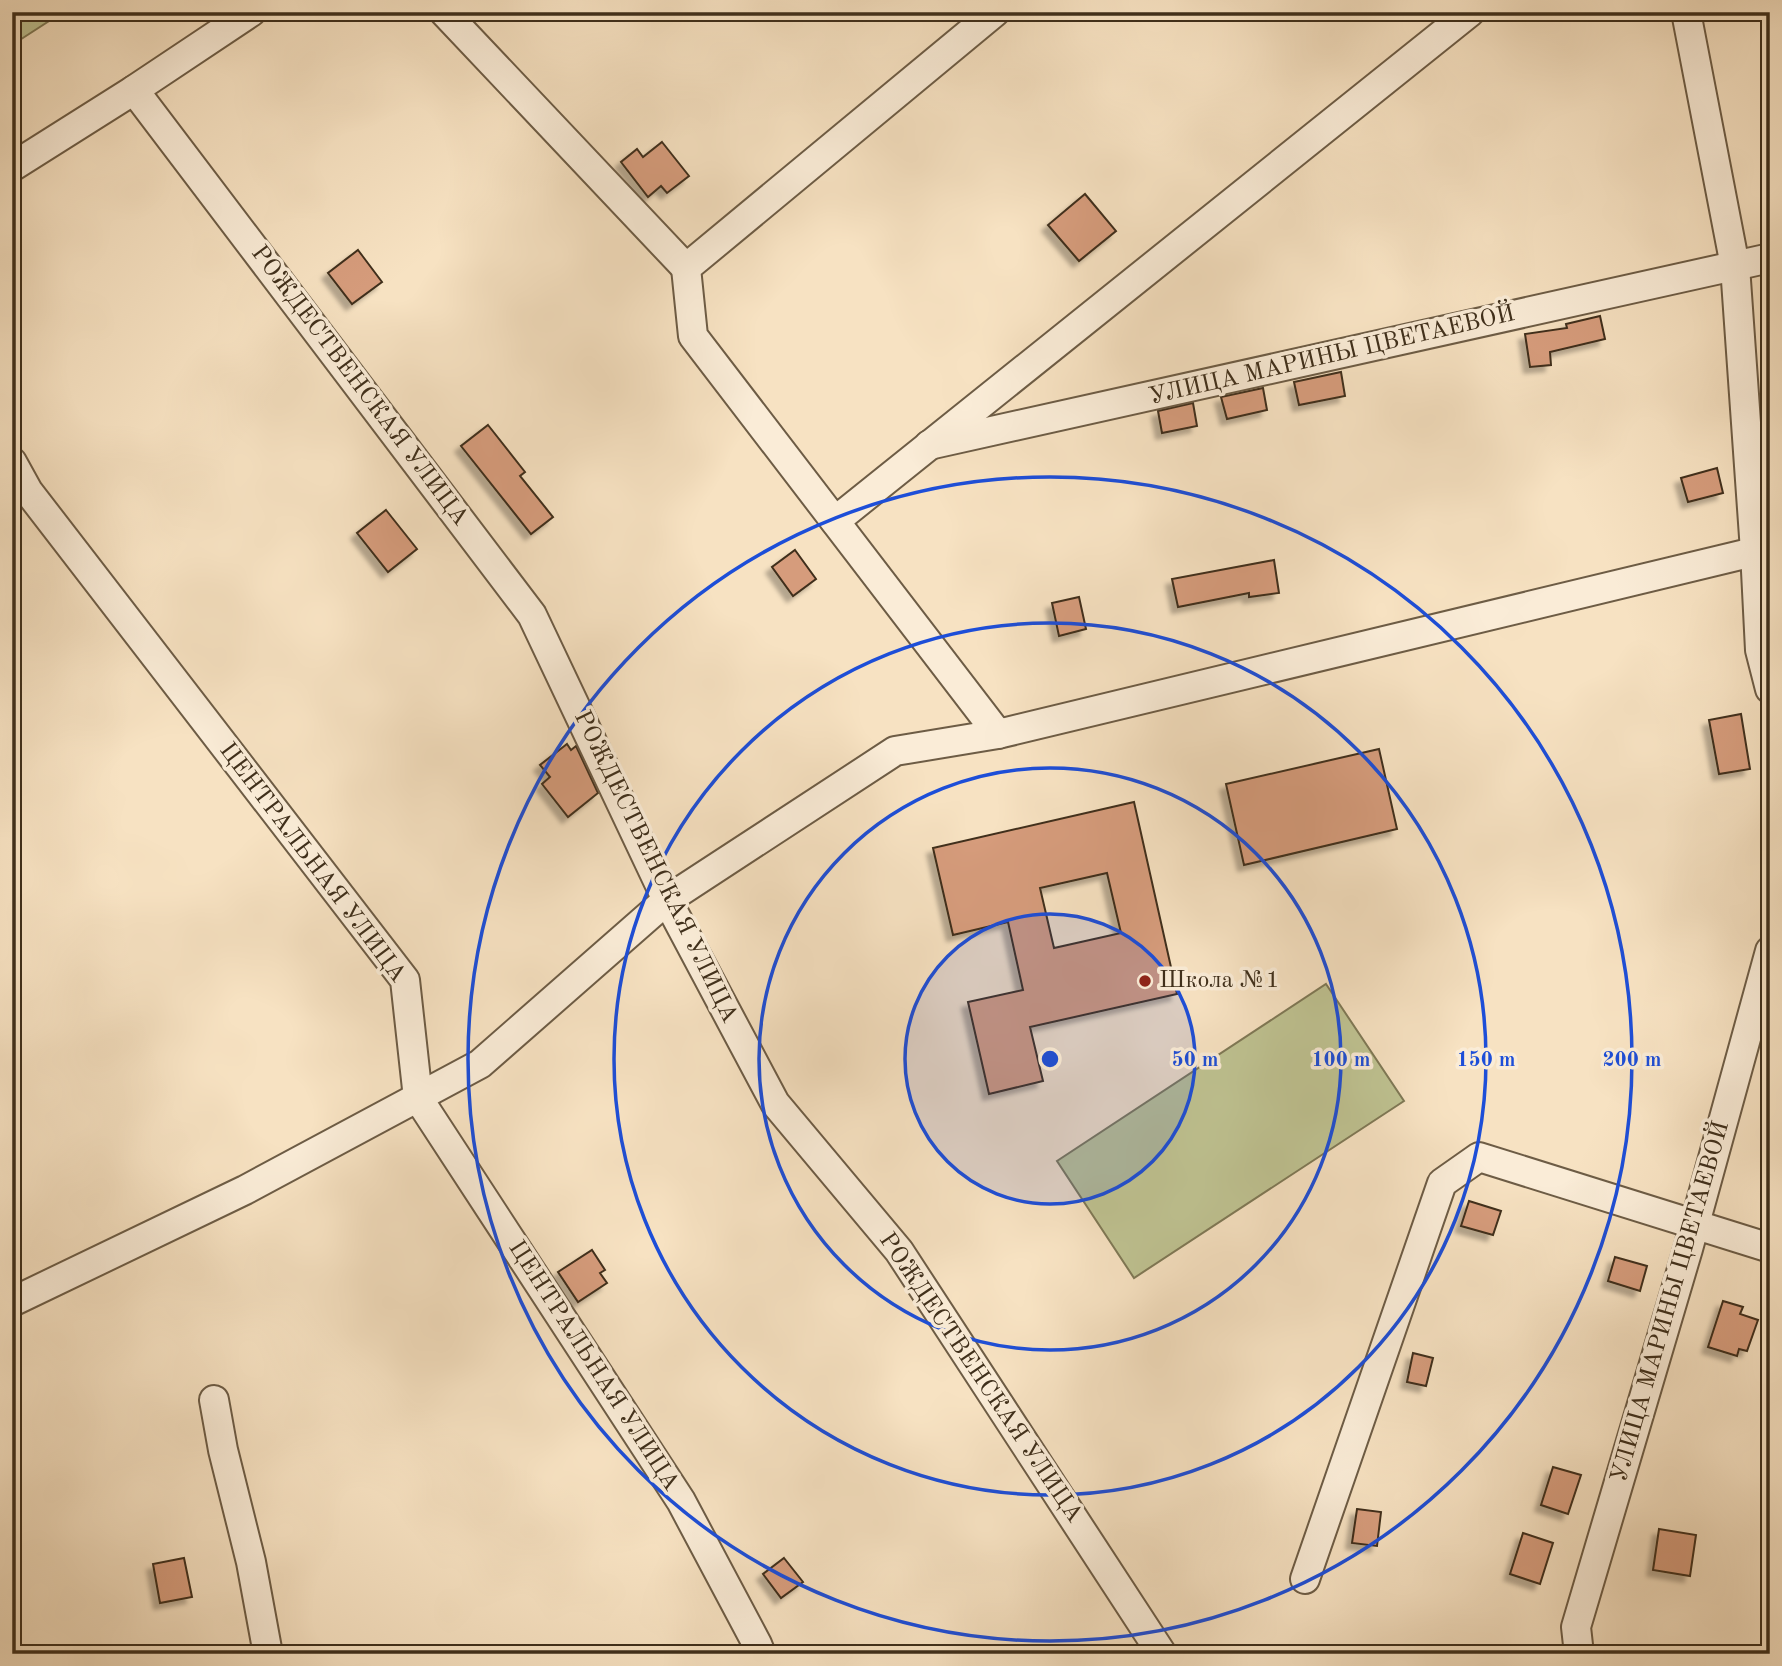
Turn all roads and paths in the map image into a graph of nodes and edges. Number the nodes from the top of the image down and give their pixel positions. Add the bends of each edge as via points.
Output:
1 (251, 12) edge
2 (444, 12) edge
3 (995, 12) edge
4 (1470, 12) edge
5 (1686, 12) edge
6 (134, 90) junction
7 (12, 167) edge
8 (1770, 258) edge
9 (1735, 266) junction
10 (686, 268) junction
11 (929, 445) junction
12 (12, 462) edge
13 (835, 520) junction
14 (1762, 550) edge
15 (1770, 689) edge
16 (998, 734) junction
17 (667, 900) junction
18 (1770, 951) edge
19 (418, 1098) junction
20 (1695, 1224) junction
21 (1770, 1248) edge
22 (12, 1302) edge
23 (214, 1399) dead end
24 (1306, 1579) dead end
25 (268, 1654) edge
26 (761, 1654) edge
27 (1162, 1654) edge
28 (1578, 1654) edge

1 - 6 street
2 - 10 street
3 - 10 street
4 - 11 street, УЛИЦА МАРИНЫ ЦВЕТАЕВОЙ
5 - 9 street
6 - 7 street
6 - 17 street, РОЖДЕСТВЕНСКАЯ УЛИЦА via 531,615
8 - 9 street, УЛИЦА МАРИНЫ ЦВЕТАЕВОЙ
9 - 11 street, УЛИЦА МАРИНЫ ЦВЕТАЕВОЙ
9 - 14 street
10 - 13 street via 693,336
11 - 13 street, УЛИЦА МАРИНЫ ЦВЕТАЕВОЙ
12 - 19 street, ЦЕНТРАЛЬНАЯ УЛИЦА via 28,491 405,980
13 - 16 street
14 - 15 street via 1760,650
14 - 16 street
16 - 17 street via 895,751
17 - 19 street via 480,1065
17 - 27 street, РОЖДЕСТВЕНСКАЯ УЛИЦА via 775,1103 899,1251
18 - 20 street, УЛИЦА МАРИНЫ ЦВЕТАЕВОЙ
19 - 22 street via 245,1190
19 - 26 street, ЦЕНТРАЛЬНАЯ УЛИЦА via 681,1501
20 - 21 street
20 - 24 street via 1479,1157 1442,1183
20 - 28 street, УЛИЦА МАРИНЫ ЦВЕТАЕВОЙ via 1576,1627
23 - 25 street

